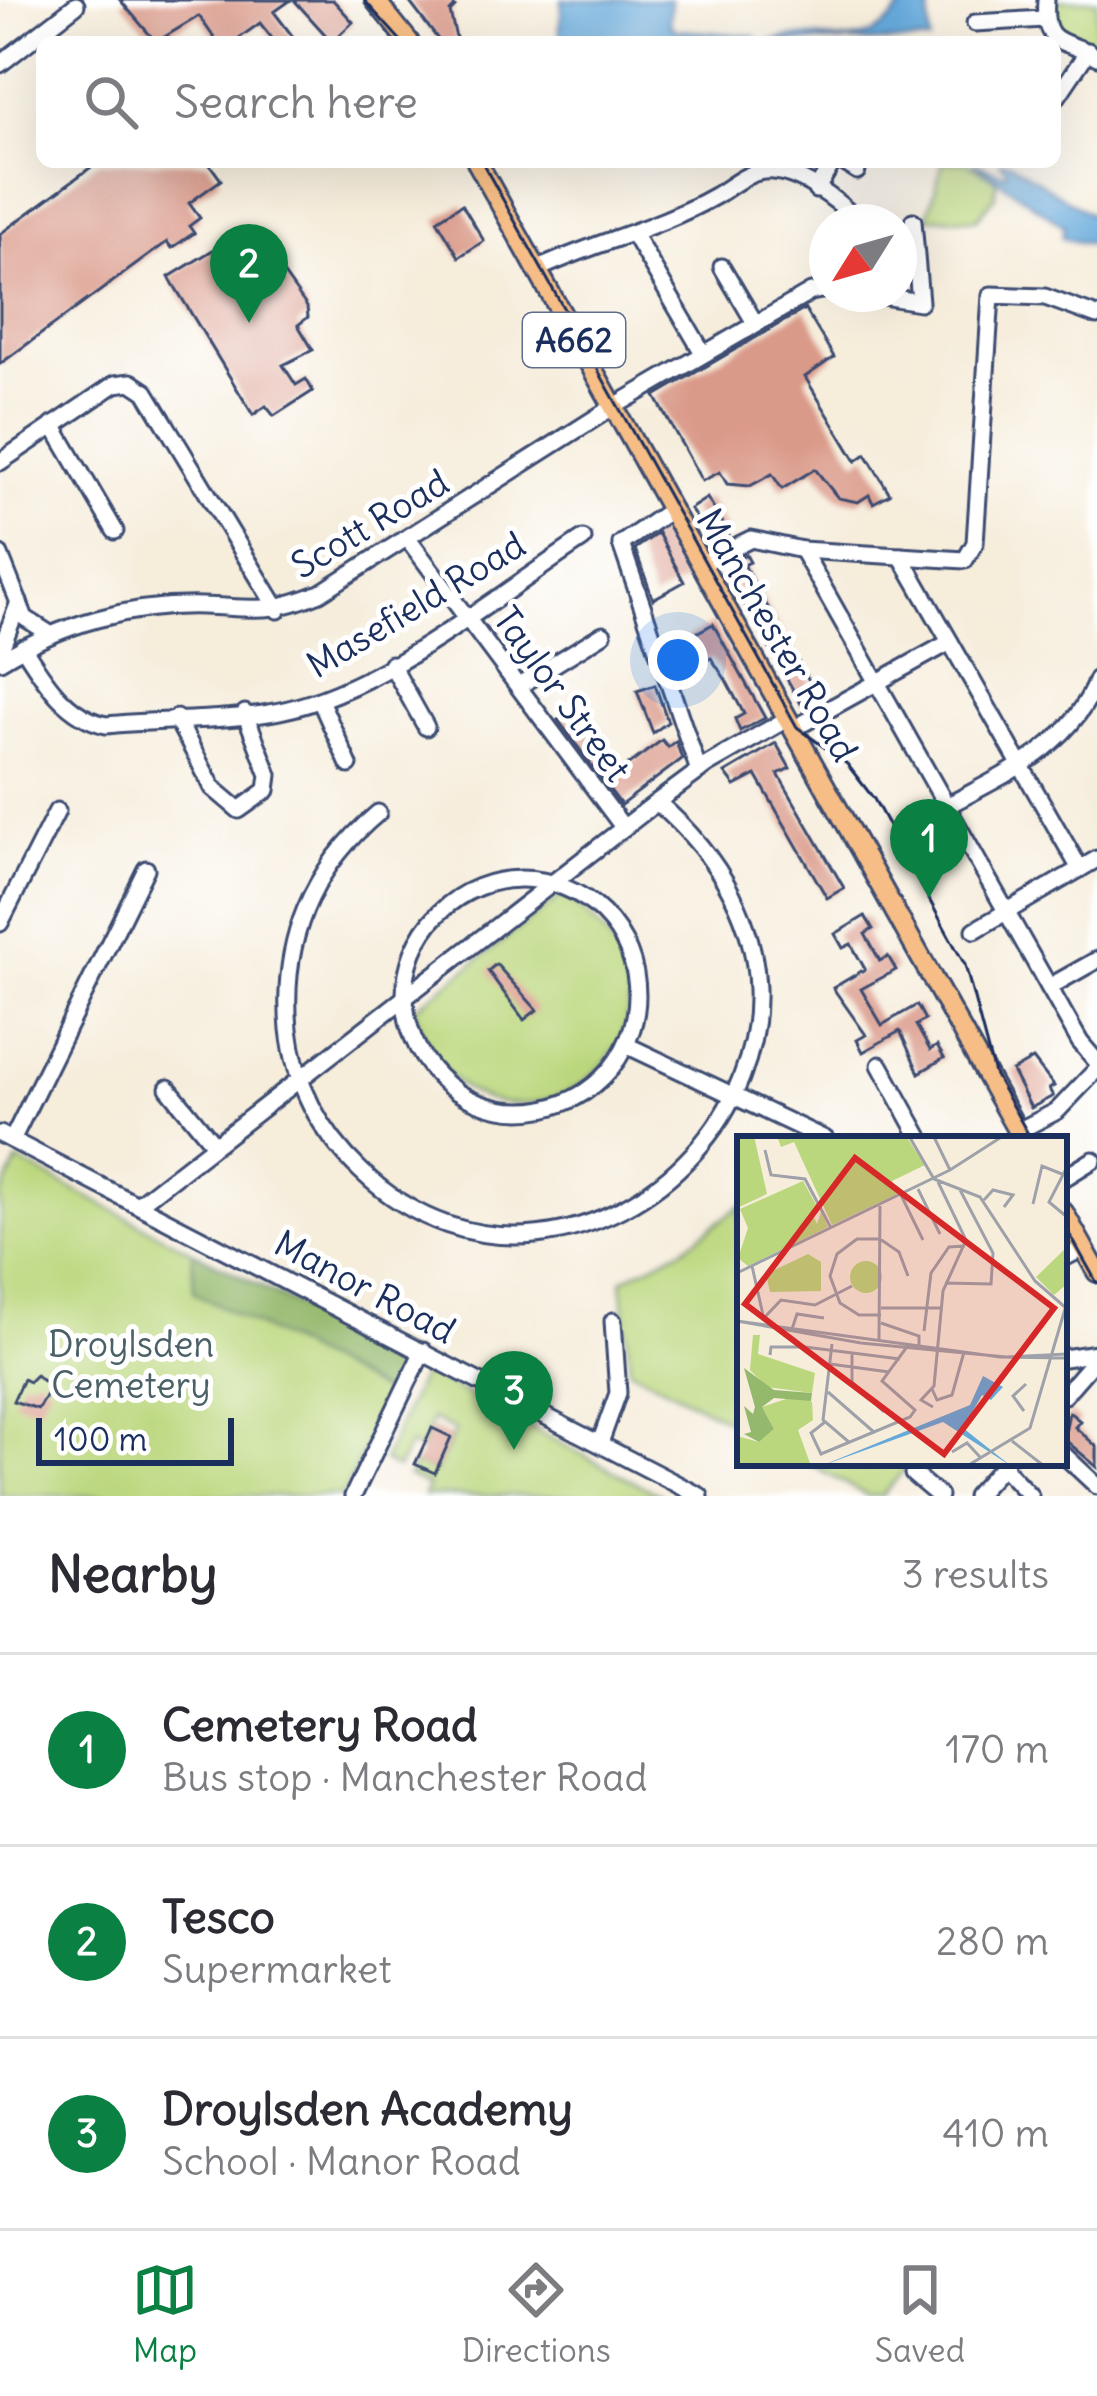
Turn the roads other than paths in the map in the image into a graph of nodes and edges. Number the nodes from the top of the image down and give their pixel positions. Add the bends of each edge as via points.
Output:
1 (370, 0) edge
2 (1046, 0) edge
3 (76, 5) dead end
4 (1044, 19) junction
5 (975, 23) dead end
6 (36, 36) edge
7 (36, 36) edge
8 (405, 36) edge
9 (1054, 36) edge
10 (1061, 43) edge
11 (1092, 54) edge
12 (0, 64) edge
13 (1061, 93) edge
14 (480, 168) edge
15 (752, 168) edge
16 (829, 168) edge
17 (816, 190) junction
18 (835, 204) edge
19 (634, 235) junction
20 (722, 267) dead end
21 (917, 267) edge
22 (536, 270) junction
23 (809, 293) edge
24 (917, 302) edge
25 (1097, 316) edge
26 (755, 323) junction
27 (703, 353) junction
28 (613, 408) junction
29 (53, 425) junction
30 (0, 462) edge
31 (670, 511) junction
32 (115, 531) dead end
33 (408, 539) junction
34 (583, 539) dead end
35 (802, 550) junction
36 (0, 556) edge
37 (902, 556) junction
38 (700, 564) junction
39 (19, 602) junction
40 (278, 610) junction
41 (467, 615) junction
42 (47, 632) junction
43 (603, 634) dead end
44 (950, 642) junction
45 (23, 647) junction
46 (0, 652) edge
47 (0, 661) edge
48 (391, 664) junction
49 (1097, 679) edge
50 (876, 683) junction
51 (520, 686) junction
52 (320, 700) junction
53 (245, 713) junction
54 (176, 718) junction
55 (790, 724) junction
56 (426, 727) dead end
57 (349, 764) dead end
58 (1020, 765) junction
59 (699, 771) junction
60 (657, 802) junction
61 (946, 807) junction
62 (57, 811) dead end
63 (378, 813) dead end
64 (623, 827) junction
65 (1097, 859) edge
66 (146, 869) dead end
67 (1080, 869) junction
68 (553, 881) junction
69 (1006, 912) junction
70 (0, 922) edge
71 (975, 930) dead end
72 (1097, 960) edge
73 (1048, 987) junction
74 (404, 996) junction
75 (626, 1046) junction
76 (880, 1065) dead end
77 (1097, 1066) edge
78 (298, 1078) junction
79 (168, 1088) dead end
80 (734, 1095) junction
81 (1020, 1135) edge
82 (819, 1136) edge
83 (919, 1136) edge
84 (6, 1137) edge
85 (213, 1143) junction
86 (1093, 1160) dead end
87 (1067, 1176) edge
88 (140, 1204) junction
89 (1067, 1219) edge
90 (1083, 1248) junction
91 (1067, 1256) edge
92 (1097, 1272) edge
93 (613, 1321) dead end
94 (423, 1351) junction
95 (1097, 1355) edge
96 (1067, 1358) edge
97 (1067, 1390) edge
98 (600, 1443) junction
99 (1067, 1458) edge
100 (1003, 1466) edge
101 (1005, 1466) edge
102 (913, 1474) dead end
103 (1097, 1486) edge
104 (353, 1496) edge
105 (700, 1496) edge
106 (939, 1496) edge
107 (976, 1496) edge
108 (1030, 1496) edge

1 - 8 main road
2 - 4 street
3 - 7 street
4 - 5 street
4 - 9 street
6 - 12 street
10 - 11 street
11 - 13 street
14 - 22 main road, Manchester Road / A662
15 - 17 street via 788,172
15 - 19 street
16 - 17 street
17 - 18 street
19 - 22 street
19 - 27 street
20 - 26 street
21 - 24 street
22 - 28 main road, Manchester Road / A662
23 - 26 street, Scott Road
25 - 37 street via 1045,296 991,295 975,543 958,561
26 - 27 street, Scott Road
27 - 28 street, Scott Road
28 - 31 main road, Manchester Road / A662
28 - 33 street, Scott Road
29 - 30 street
29 - 32 street
29 - 40 street via 115,384 146,392
31 - 38 main road, Manchester Road / A662
31 - 59 street via 621,544
33 - 40 street, Scott Road
33 - 41 street, Taylor Street
34 - 41 street, Masefield Road
35 - 37 street
35 - 38 street via 751,539
35 - 50 street
36 - 39 street
37 - 44 street
38 - 55 main road, Manchester Road / A662
39 - 42 street via 25,618
39 - 46 street
40 - 42 street, Scott Road via 156,609
41 - 48 street, Masefield Road
41 - 51 street, Taylor Street
42 - 45 street, Scott Road
43 - 51 street
44 - 50 street
44 - 58 street
45 - 47 street, Scott Road
45 - 54 street, Masefield Road via 47,684 90,721
48 - 52 street, Masefield Road
48 - 56 street
49 - 58 street via 1074,723
50 - 55 street
50 - 61 street
51 - 64 street, Taylor Street
52 - 53 street, Masefield Road
52 - 57 street
53 - 54 street, Masefield Road
53 - 54 street via 267,790 238,810 213,788
55 - 59 street
55 - 81 main road, Manchester Road / A662
58 - 61 street
58 - 67 street
59 - 60 street
60 - 64 street
60 - 80 street via 712,860 753,951 756,1023
61 - 69 street
62 - 70 street
63 - 78 street via 322,872 292,942 288,1016
64 - 68 street
65 - 67 street
66 - 84 street
67 - 69 street
68 - 74 street
68 - 74 street via 501,879 448,902 412,952
68 - 75 street via 598,909 632,960 637,1001
69 - 71 street
69 - 73 street
72 - 73 street
73 - 77 street
74 - 75 street via 416,1042 437,1076 490,1108 530,1112 577,1098 604,1080
74 - 78 street
75 - 80 street
76 - 83 street
77 - 81 street via 1057,1111
78 - 80 street via 327,1132 382,1189 450,1223 511,1232 588,1223 638,1202 700,1150
78 - 85 street
79 - 85 street
80 - 82 street
84 - 88 street, Manor Road
85 - 88 street
86 - 87 street
88 - 94 street, Manor Road
89 - 90 main road
90 - 91 street
90 - 92 main road
93 - 98 street via 618,1393
94 - 98 street, Manor Road
94 - 104 street
95 - 96 street
95 - 97 street
98 - 105 street, Manor Road
99 - 103 street
100 - 107 street
101 - 108 street
102 - 106 street

